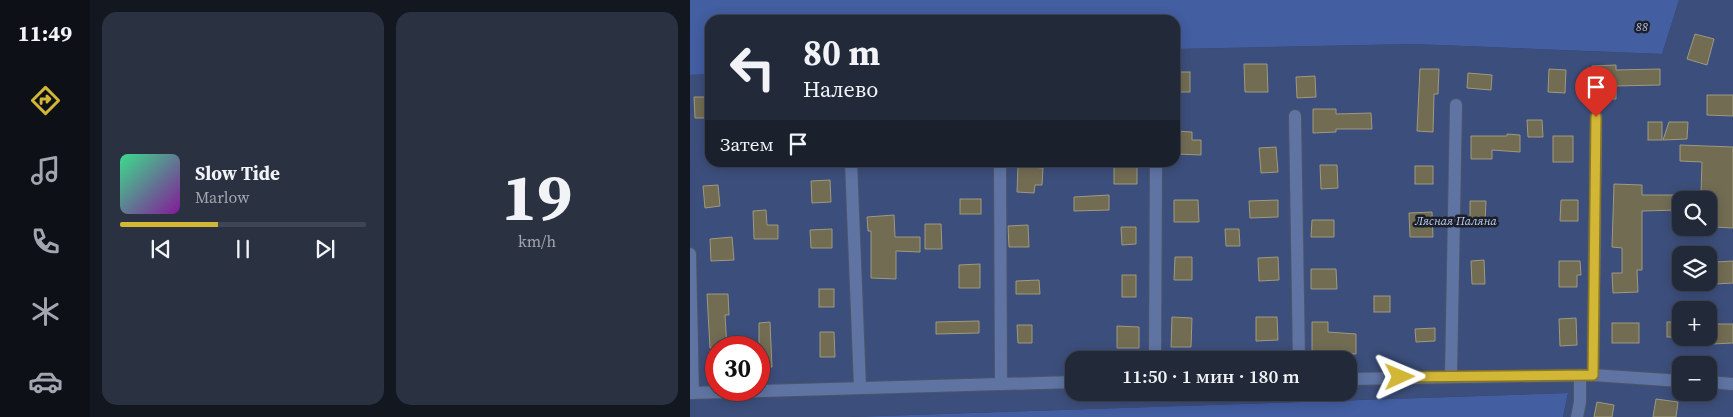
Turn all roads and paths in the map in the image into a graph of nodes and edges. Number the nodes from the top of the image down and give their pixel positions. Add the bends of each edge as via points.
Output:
1 (1456, 105) dead end
2 (1295, 116) dead end
3 (1596, 117) dead end
4 (851, 167) edge
5 (1000, 167) edge
6 (1156, 167) edge
7 (690, 254) edge
8 (1155, 351) edge
9 (1299, 351) edge
10 (1580, 375) junction
11 (1593, 375) junction
12 (1451, 376) junction
13 (1357, 379) edge
14 (1672, 380) edge
15 (1065, 382) edge
16 (1001, 383) junction
17 (1717, 383) edge
18 (1733, 384) edge
19 (860, 387) junction
20 (692, 393) edge
21 (1577, 417) edge

1 - 12 street
2 - 9 street
3 - 11 street
4 - 19 street
5 - 16 street
6 - 8 street
7 - 20 street
10 - 11 street
10 - 12 street
10 - 21 street
11 - 14 street
12 - 13 street
15 - 16 street
16 - 19 street
17 - 18 street
19 - 20 street

